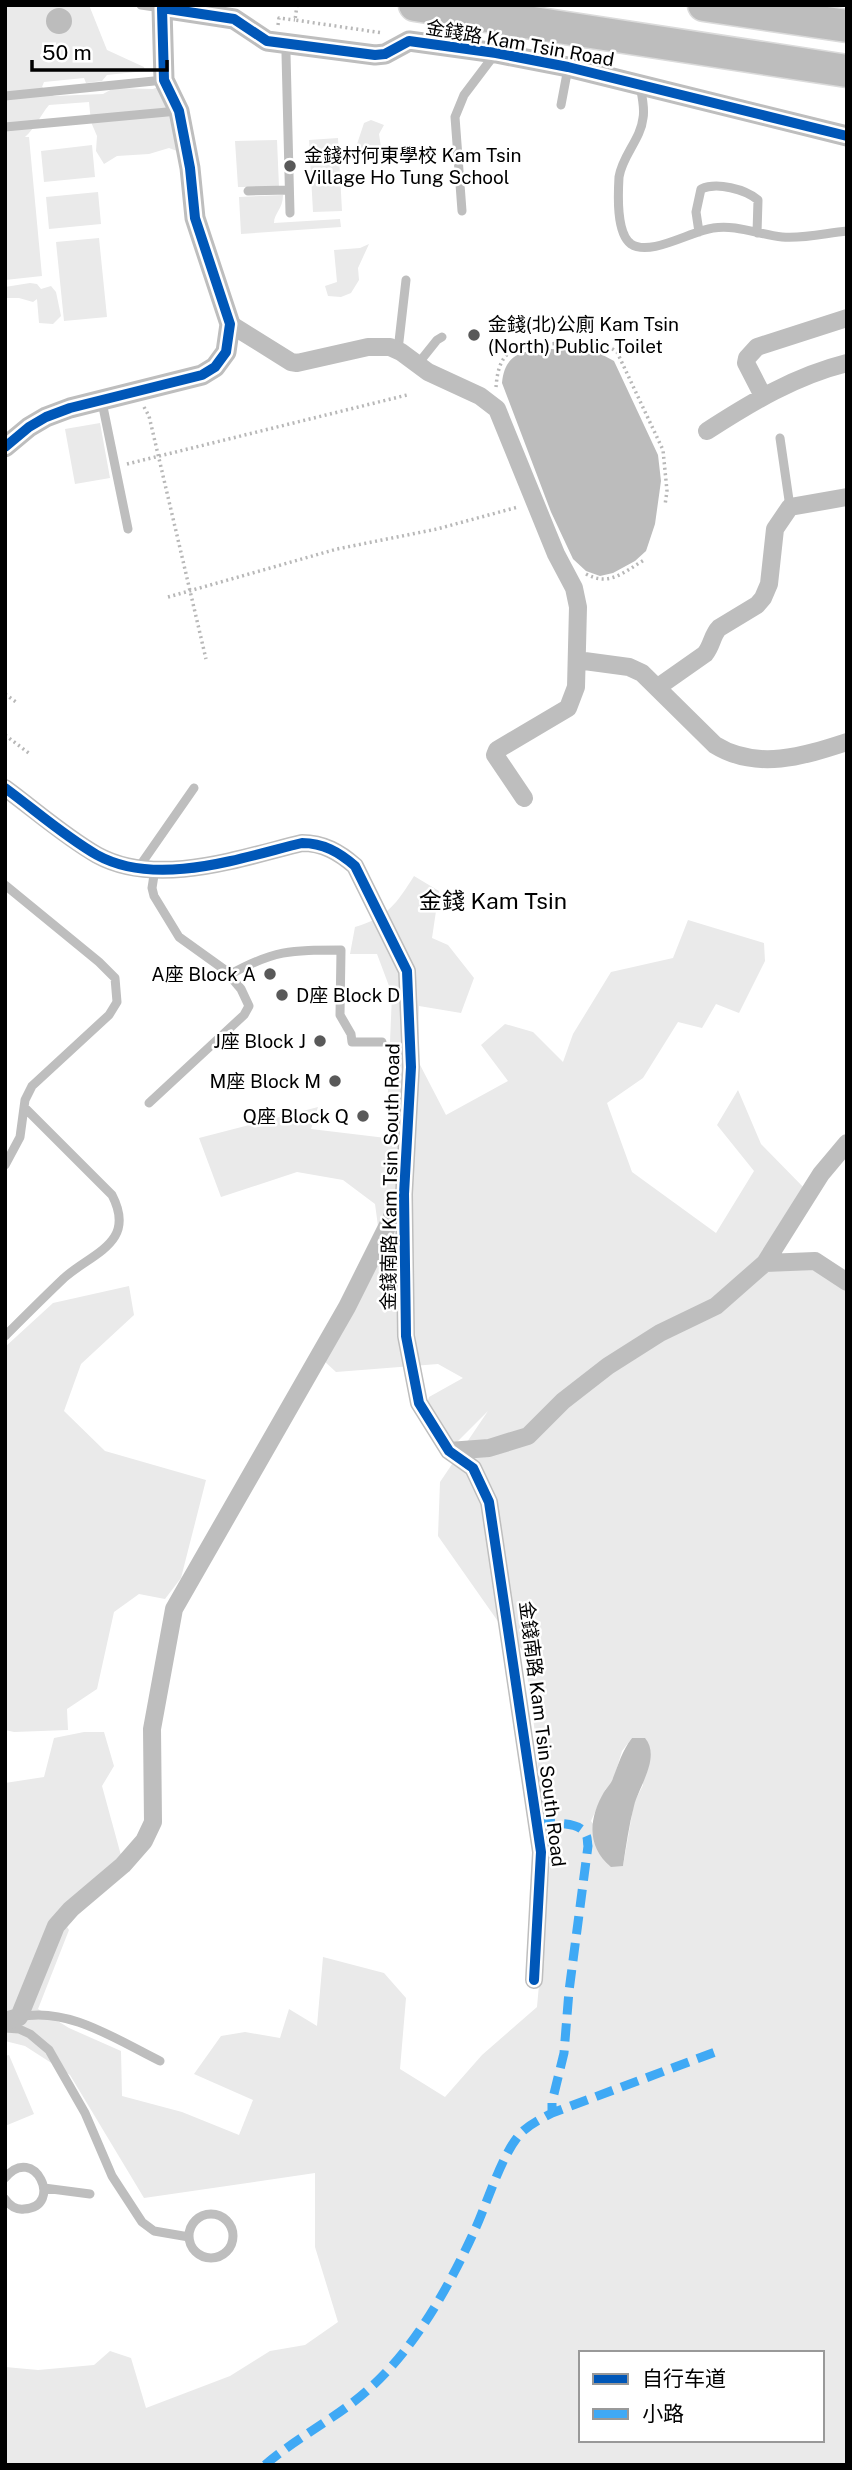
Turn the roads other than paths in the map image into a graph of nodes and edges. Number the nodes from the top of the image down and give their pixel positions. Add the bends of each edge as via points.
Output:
1 (415, 5) edge
2 (704, 5) edge
3 (152, 7) edge
4 (847, 26) edge
5 (289, 44) junction
6 (496, 53) junction
7 (568, 67) junction
8 (847, 71) edge
9 (164, 80) junction
10 (640, 84) junction
11 (5, 96) edge
12 (561, 105) dead end
13 (179, 111) junction
14 (5, 127) edge
15 (847, 136) edge
16 (289, 190) junction
17 (248, 191) dead end
18 (462, 211) dead end
19 (290, 213) dead end
20 (847, 230) edge
21 (699, 232) junction
22 (757, 233) junction
23 (407, 280) dead end
24 (847, 318) edge
25 (230, 324) junction
26 (442, 337) dead end
27 (398, 351) junction
28 (847, 363) edge
29 (418, 365) junction
30 (763, 396) junction
31 (102, 401) junction
32 (707, 431) dead end
33 (780, 438) dead end
34 (5, 447) edge
35 (847, 497) edge
36 (790, 507) junction
37 (128, 529) dead end
38 (577, 660) junction
39 (658, 687) junction
40 (847, 742) edge
41 (5, 788) edge
42 (194, 788) dead end
43 (524, 798) dead end
44 (147, 868) junction
45 (5, 885) edge
46 (229, 975) junction
47 (382, 1042) dead end
48 (149, 1103) dead end
49 (26, 1108) junction
50 (847, 1143) edge
51 (5, 1165) edge
52 (404, 1194) junction
53 (765, 1263) junction
54 (847, 1282) edge
55 (5, 1336) edge
56 (449, 1451) junction
57 (534, 1980) dead end
58 (10, 2022) edge
59 (160, 2061) dead end
60 (5, 2178) edge
61 (44, 2189) junction
62 (90, 2194) dead end
63 (5, 2199) edge
64 (189, 2237) junction

1 - 8 highway
2 - 4 highway
3 - 5 street, 金錢路 Kam Tsin Road via 234,19 267,41
3 - 9 street, 金錢路 Kam Tsin Road
5 - 6 street, 金錢路 Kam Tsin Road via 375,55 410,41
5 - 16 lane
6 - 7 street, 金錢路 Kam Tsin Road
6 - 18 lane via 464,95 455,117
7 - 10 street, 金錢路 Kam Tsin Road
7 - 12 lane
9 - 11 lane
9 - 13 street, 金錢路 Kam Tsin Road
10 - 15 street, 金錢路 Kam Tsin Road
10 - 21 lane via 642,126 620,176 622,233 641,248
13 - 14 lane
13 - 25 street, 金錢路 Kam Tsin Road via 195,218
16 - 17 lane
16 - 19 lane
20 - 22 lane via 799,237
21 - 22 lane via 726,227
21 - 22 lane via 696,212 701,189 718,185 758,200
23 - 27 lane
24 - 30 street via 751,352 746,363
25 - 27 street via 297,363 380,345
25 - 31 street via 226,352 202,375
26 - 29 lane
27 - 29 street
28 - 30 street
29 - 38 street via 498,409 577,596
30 - 32 street
31 - 34 street via 46,417
31 - 37 lane
33 - 36 lane
35 - 36 street
36 - 39 street via 775,529 769,584 763,598 719,628 705,654
38 - 39 street via 629,667
38 - 43 street via 576,687 568,708 495,755
39 - 40 street via 728,753 781,759
41 - 44 street, 金錢南路 Kam Tsin South Road via 99,856
42 - 44 lane
44 - 46 lane via 154,895 179,937
44 - 52 street, 金錢南路 Kam Tsin South Road via 175,872 302,843 342,854 355,866 407,971 411,1067
45 - 49 lane via 99,962 115,978 117,989 117,1002 109,1015 32,1086
46 - 47 lane via 284,951 341,950 340,1015 352,1042
46 - 48 lane via 241,989 248,1010
49 - 51 lane via 20,1137
49 - 55 lane via 106,1187 116,1203 118,1222 105,1249 67,1275
50 - 53 street via 821,1174
52 - 56 street, 金錢南路 Kam Tsin South Road via 407,1336 419,1403
52 - 58 street via 347,1307 174,1609 152,1729 153,1822 149,1832 123,1866 56,1926
53 - 54 street via 815,1261
53 - 56 street via 716,1306 660,1333 608,1366 528,1436 489,1448
56 - 57 street, 金錢南路 Kam Tsin South Road via 473,1468 489,1502 541,1852
58 - 59 lane via 34,2013 74,2020
58 - 64 lane via 50,2050 85,2113 111,2176 142,2222 154,2231
60 - 61 lane via 15,2169 29,2168 40,2176
61 - 62 lane
61 - 63 lane via 40,2201 29,2209 15,2208
64 - 64 lane via 196,2220 210,2214 229,2223 233,2237 228,2250 209,2258 196,2252

